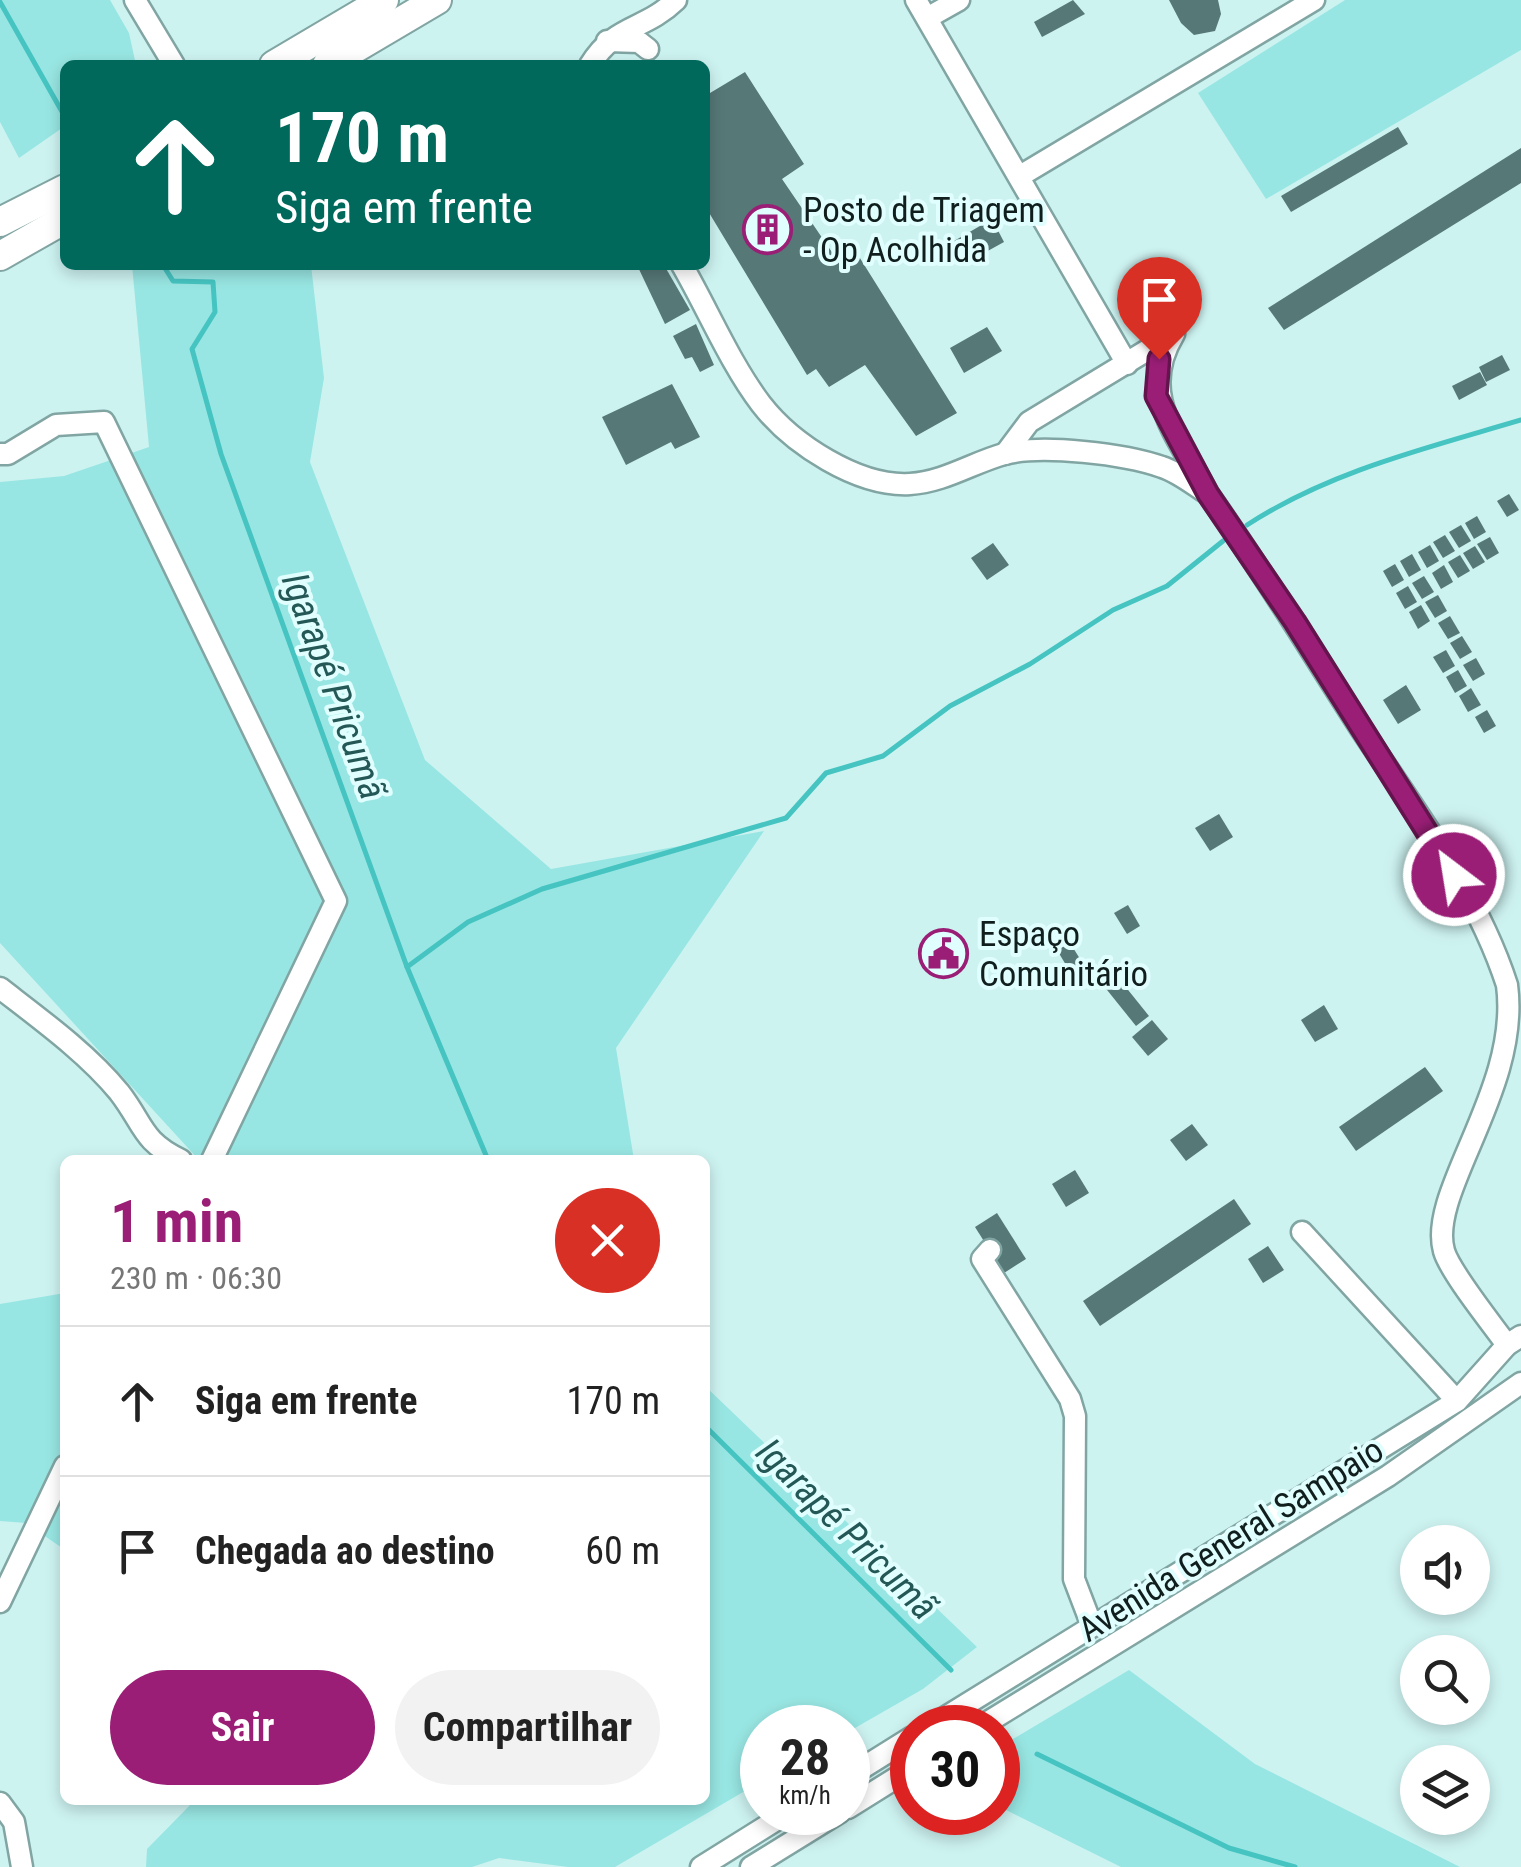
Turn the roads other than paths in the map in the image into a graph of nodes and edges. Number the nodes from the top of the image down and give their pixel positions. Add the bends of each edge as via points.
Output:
1 (135, 0) edge
2 (348, 0) edge
3 (384, 0) edge
4 (438, 0) edge
5 (676, 0) edge
6 (959, 0) edge
7 (1314, 0) edge
8 (922, 9) edge
9 (326, 34) junction
10 (605, 41) junction
11 (648, 49) dead end
12 (171, 60) edge
13 (282, 60) edge
14 (336, 60) edge
15 (593, 60) edge
16 (1020, 176) junction
17 (60, 192) edge
18 (0, 222) edge
19 (60, 222) edge
20 (0, 256) edge
21 (685, 270) edge
22 (1127, 364) junction
23 (0, 454) edge
24 (1004, 454) junction
25 (1208, 494) junction
26 (0, 988) edge
27 (170, 1155) edge
28 (214, 1155) edge
29 (1302, 1232) dead end
30 (990, 1250) dead end
31 (1514, 1341) edge
32 (1521, 1383) edge
33 (1457, 1400) junction
34 (1373, 1452) junction
35 (60, 1476) edge
36 (1388, 1476) junction
37 (0, 1602) edge
38 (1092, 1626) junction
39 (1024, 1668) junction
40 (1038, 1691) junction
41 (965, 1705) edge
42 (1015, 1705) edge
43 (0, 1804) edge
44 (753, 1835) edge
45 (803, 1835) edge
46 (707, 1865) edge
47 (22, 1867) edge
48 (751, 1867) edge

1 - 12 street
2 - 9 street
3 - 9 highway
4 - 14 highway
5 - 10 street via 656,20
6 - 8 street
7 - 16 street
8 - 16 street
9 - 13 highway
10 - 11 street via 639,42
10 - 15 street
16 - 22 street
17 - 18 highway
19 - 20 highway
21 - 24 street via 760,403 790,434 835,462 874,480 909,484
22 - 24 street via 1030,422
22 - 25 street via 1174,334 1159,359 1156,396
23 - 28 street via 56,426 104,422 336,901
24 - 25 street via 1066,452 1163,467
25 - 31 street via 1445,860 1508,988 1512,1044 1503,1092 1443,1222 1444,1252
26 - 27 street via 118,1091 154,1148
29 - 33 street
30 - 38 street via 982,1260 1070,1399 1074,1578
31 - 33 street, Avenida General Sampaio
32 - 36 street, Avenida General Sampaio
33 - 34 street, Avenida General Sampaio
34 - 36 street
34 - 38 street, Avenida General Sampaio
35 - 37 street
36 - 40 street, Avenida General Sampaio
38 - 39 street, Avenida General Sampaio
39 - 40 street
39 - 41 street, Avenida General Sampaio
40 - 42 street, Avenida General Sampaio
43 - 47 street via 14,1822
44 - 46 street
45 - 48 street

